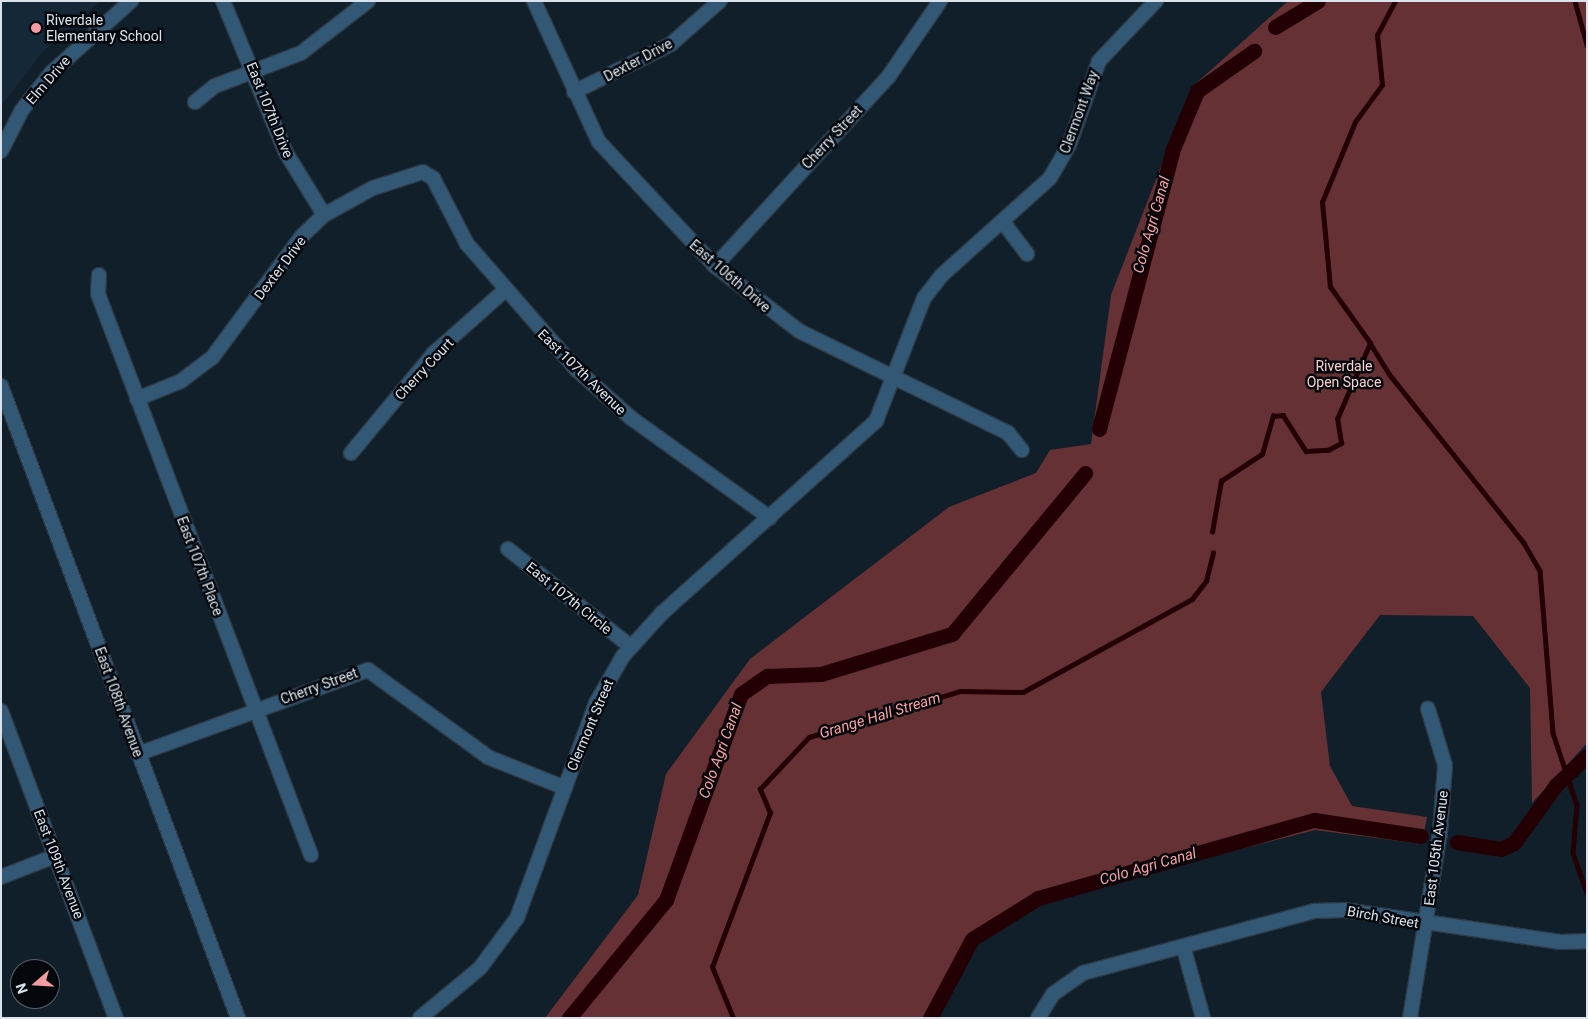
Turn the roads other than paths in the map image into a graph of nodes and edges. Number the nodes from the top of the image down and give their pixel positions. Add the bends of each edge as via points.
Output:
1 (131, 1) edge
2 (223, 1) edge
3 (368, 1) edge
4 (534, 1) edge
5 (720, 1) edge
6 (940, 1) edge
7 (1156, 1) edge
8 (255, 72) junction
9 (574, 92) junction
10 (196, 102) dead end
11 (1, 151) edge
12 (437, 186) joint
13 (324, 215) junction
14 (1003, 222) junction
15 (1027, 254) dead end
16 (715, 266) junction
17 (99, 274) dead end
18 (504, 291) junction
19 (891, 378) junction
20 (1, 386) edge
21 (137, 399) junction
22 (4, 404) edge
23 (1022, 450) dead end
24 (350, 453) dead end
25 (770, 518) junction
26 (508, 549) dead end
27 (630, 646) junction
28 (1428, 709) dead end
29 (254, 710) junction
30 (1, 711) edge
31 (138, 754) junction
32 (565, 788) junction
33 (311, 855) dead end
34 (55, 856) junction
35 (1, 877) edge
36 (1426, 924) junction
37 (1587, 941) edge
38 (1184, 948) junction
39 (116, 1018) edge
40 (238, 1018) edge
41 (420, 1018) edge
42 (1038, 1018) edge
43 (1203, 1018) edge
44 (1410, 1018) edge

1 - 11 street, Elm Drive via 51,72 22,110
2 - 8 street, East 107th Drive
3 - 8 street via 318,43
4 - 9 street, East 106th Drive
5 - 9 street, Dexter Drive via 671,44
6 - 16 street, Cherry Street via 889,76
7 - 14 street, Clermont Way via 1099,61 1068,145 1050,178
8 - 10 street via 215,86
8 - 13 street, East 107th Drive via 285,151
9 - 16 street, East 106th Drive via 616,164
12 - 13 street, Dexter Drive via 428,174 417,172 373,188
12 - 18 street, East 107th Avenue via 466,244
13 - 21 street, Dexter Drive via 302,236 212,358 182,380
14 - 15 street
14 - 19 street, Clermont Way via 934,284 918,312
16 - 19 street, East 106th Drive via 792,327
17 - 21 street, East 107th Place via 98,294
18 - 24 street, Cherry Court via 434,353
18 - 25 street, East 107th Avenue via 577,370 631,418
19 - 23 street, East 106th Drive via 1008,433
19 - 25 street, Clermont Street via 876,421
20 - 22 street, East 108th Avenue
21 - 29 street, East 107th Place
22 - 31 street, East 108th Avenue
25 - 27 street, Clermont Street
26 - 27 street, East 107th Circle
27 - 32 street, Clermont Street via 596,703
28 - 36 street, East 105th Avenue via 1445,765
29 - 31 street, Cherry Street
29 - 32 street, Cherry Street via 368,670 488,758
29 - 33 street, East 107th Place
30 - 34 street, East 109th Avenue
31 - 40 street, East 108th Avenue
32 - 41 street, Clermont Street via 517,918 480,968
34 - 35 street
34 - 39 street, East 109th Avenue
36 - 37 street, Birch Street
36 - 38 street, Birch Street via 1326,909
36 - 44 street, East 105th Avenue
38 - 42 street, Birch Street via 1073,977 1053,994
38 - 43 street

